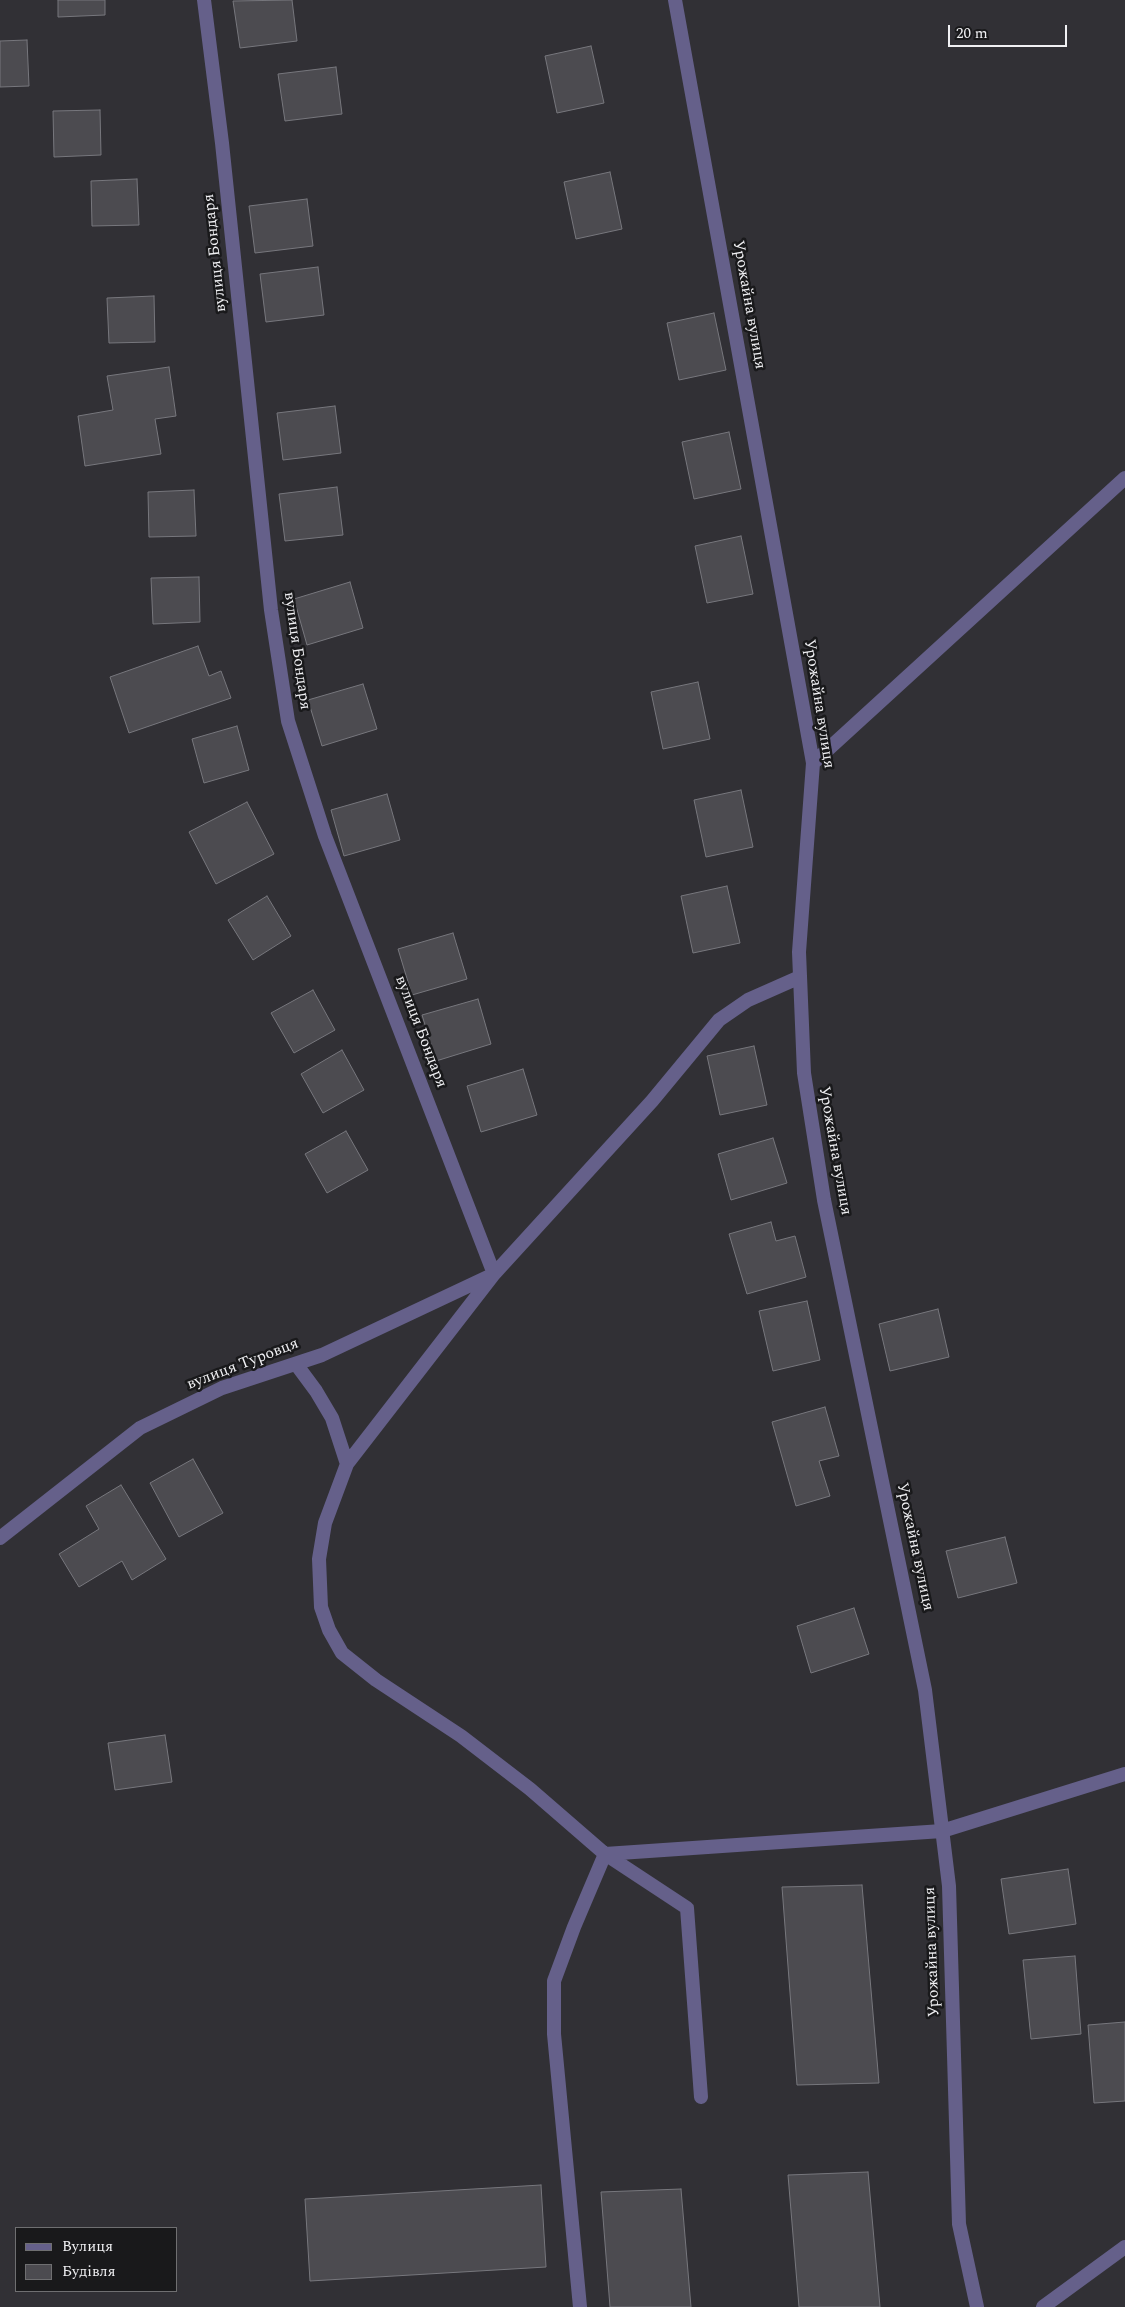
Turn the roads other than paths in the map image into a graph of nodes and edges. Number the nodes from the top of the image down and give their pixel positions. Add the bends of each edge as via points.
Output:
1 (204, 0) edge
2 (675, 0) edge
3 (1125, 478) edge
4 (813, 763) junction
5 (800, 976) junction
6 (494, 1274) junction
7 (296, 1364) junction
8 (347, 1464) junction
9 (0, 1538) edge
10 (1125, 1774) edge
11 (942, 1831) junction
12 (605, 1854) junction
13 (701, 2097) dead end
14 (1125, 2248) edge
15 (580, 2307) edge
16 (977, 2307) edge
17 (1043, 2307) edge

1 - 6 street, вулиця Бондаря via 271,610 288,721 326,836
2 - 4 street, Урожайна вулиця
3 - 4 street
4 - 5 street, Урожайна вулиця
5 - 6 street via 748,1000 719,1020 652,1101
5 - 11 street, Урожайна вулиця via 804,1073 824,1200 925,1690
6 - 7 street, вулиця Туровця via 322,1355
6 - 8 street
7 - 8 street via 332,1418
7 - 9 street, вулиця Туровця via 222,1388 140,1428
8 - 12 street via 325,1523 319,1559 321,1607 328,1630 342,1653 376,1680 461,1736 530,1789
10 - 11 street
11 - 12 street
11 - 16 street, Урожайна вулиця via 949,1886 959,2224
12 - 13 street via 688,1908
12 - 15 street via 554,1981 554,2034
14 - 17 street

